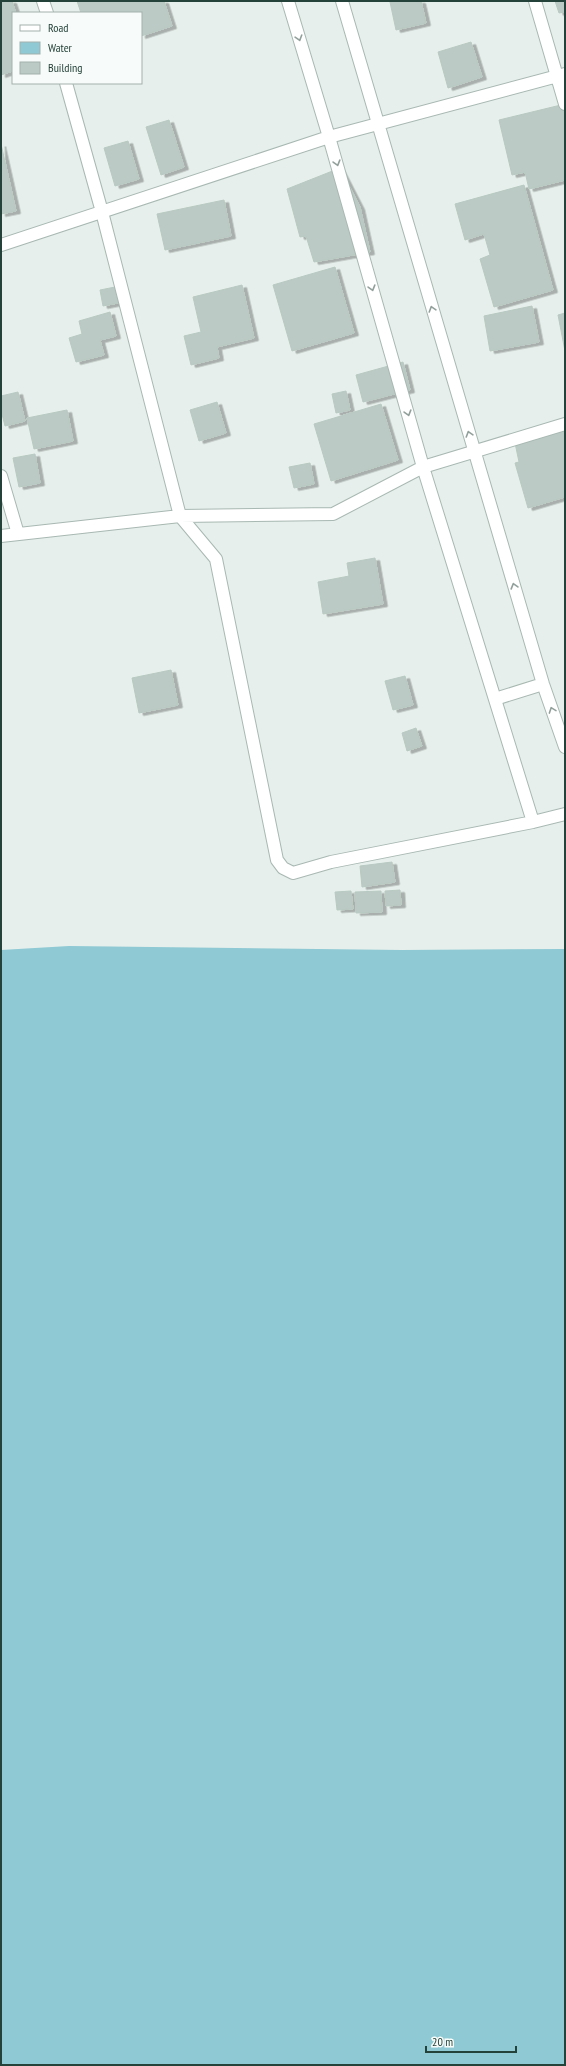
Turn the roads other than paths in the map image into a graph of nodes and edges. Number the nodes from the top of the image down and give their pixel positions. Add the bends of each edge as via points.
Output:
1 (43, 1) edge
2 (288, 1) edge
3 (342, 1) edge
4 (535, 1) edge
5 (47, 12) edge
6 (561, 76) edge
7 (66, 84) edge
8 (565, 104) edge
9 (377, 125) junction
10 (330, 137) junction
11 (102, 212) junction
12 (1, 245) edge
13 (565, 424) edge
14 (474, 451) junction
15 (423, 467) junction
16 (1, 476) edge
17 (180, 516) junction
18 (18, 534) junction
19 (1, 536) edge
20 (543, 684) junction
21 (495, 699) junction
22 (565, 746) edge
23 (565, 814) edge
24 (533, 822) junction

1 - 5 street
2 -> 10 street
3 - 9 street
4 - 6 street
6 - 8 street
6 - 9 street
7 - 11 street
9 - 10 street
14 -> 9 street
10 - 11 street
10 -> 15 street
11 - 12 street
11 - 17 street
13 - 14 street
14 - 15 street
20 -> 14 street
15 - 17 street via 333,514
15 - 21 street
16 - 18 street
17 - 18 street
17 - 24 street via 216,559 278,860 283,868 293,873 331,862
18 - 19 street
20 - 21 street
22 -> 20 street
21 - 24 street
23 - 24 street

